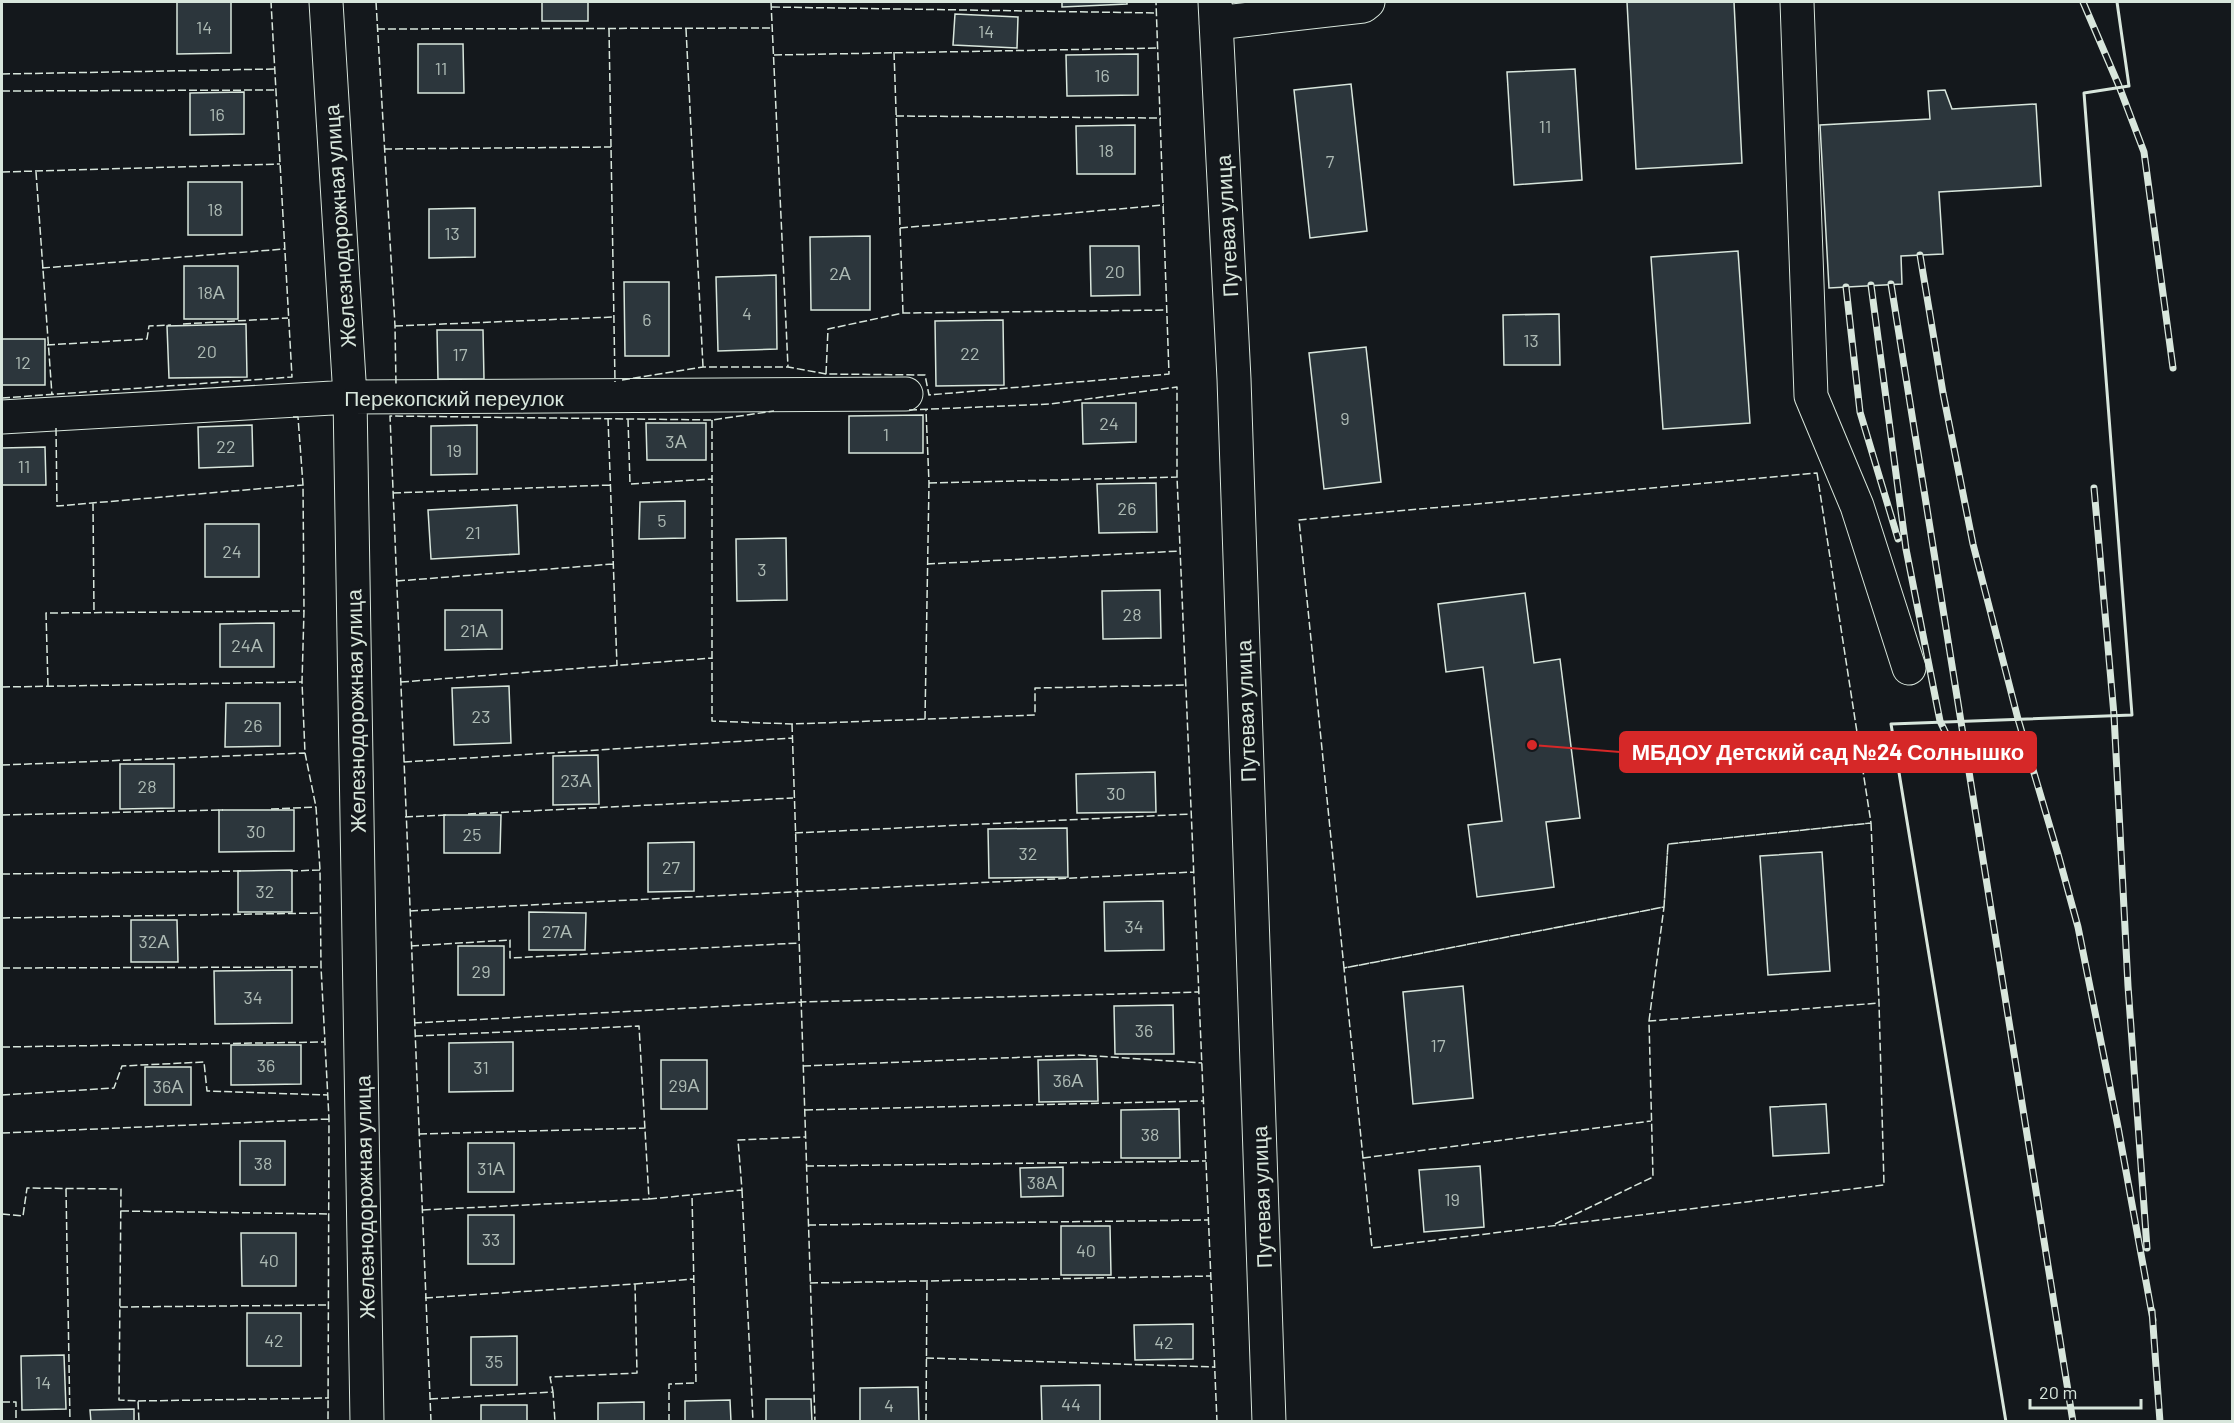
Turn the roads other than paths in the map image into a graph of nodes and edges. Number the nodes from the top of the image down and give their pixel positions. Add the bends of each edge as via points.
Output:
1 (326, 2) edge
2 (1368, 2) edge
3 (1797, 2) edge
4 (1216, 12) edge
5 (906, 394) dead end
6 (350, 398) junction
7 (2, 417) edge
8 (1909, 668) dead end
9 (367, 1422) edge
10 (1269, 1422) edge

1 - 6 street, Железнодорожная улица
2 - 4 street via 1363,6
3 - 8 street via 1811,396 1857,506
4 - 10 street, Путевая улица via 1235,415
5 - 6 street, Перекопский переулок
6 - 7 street, Перекопский переулок
6 - 9 street, Железнодорожная улица

